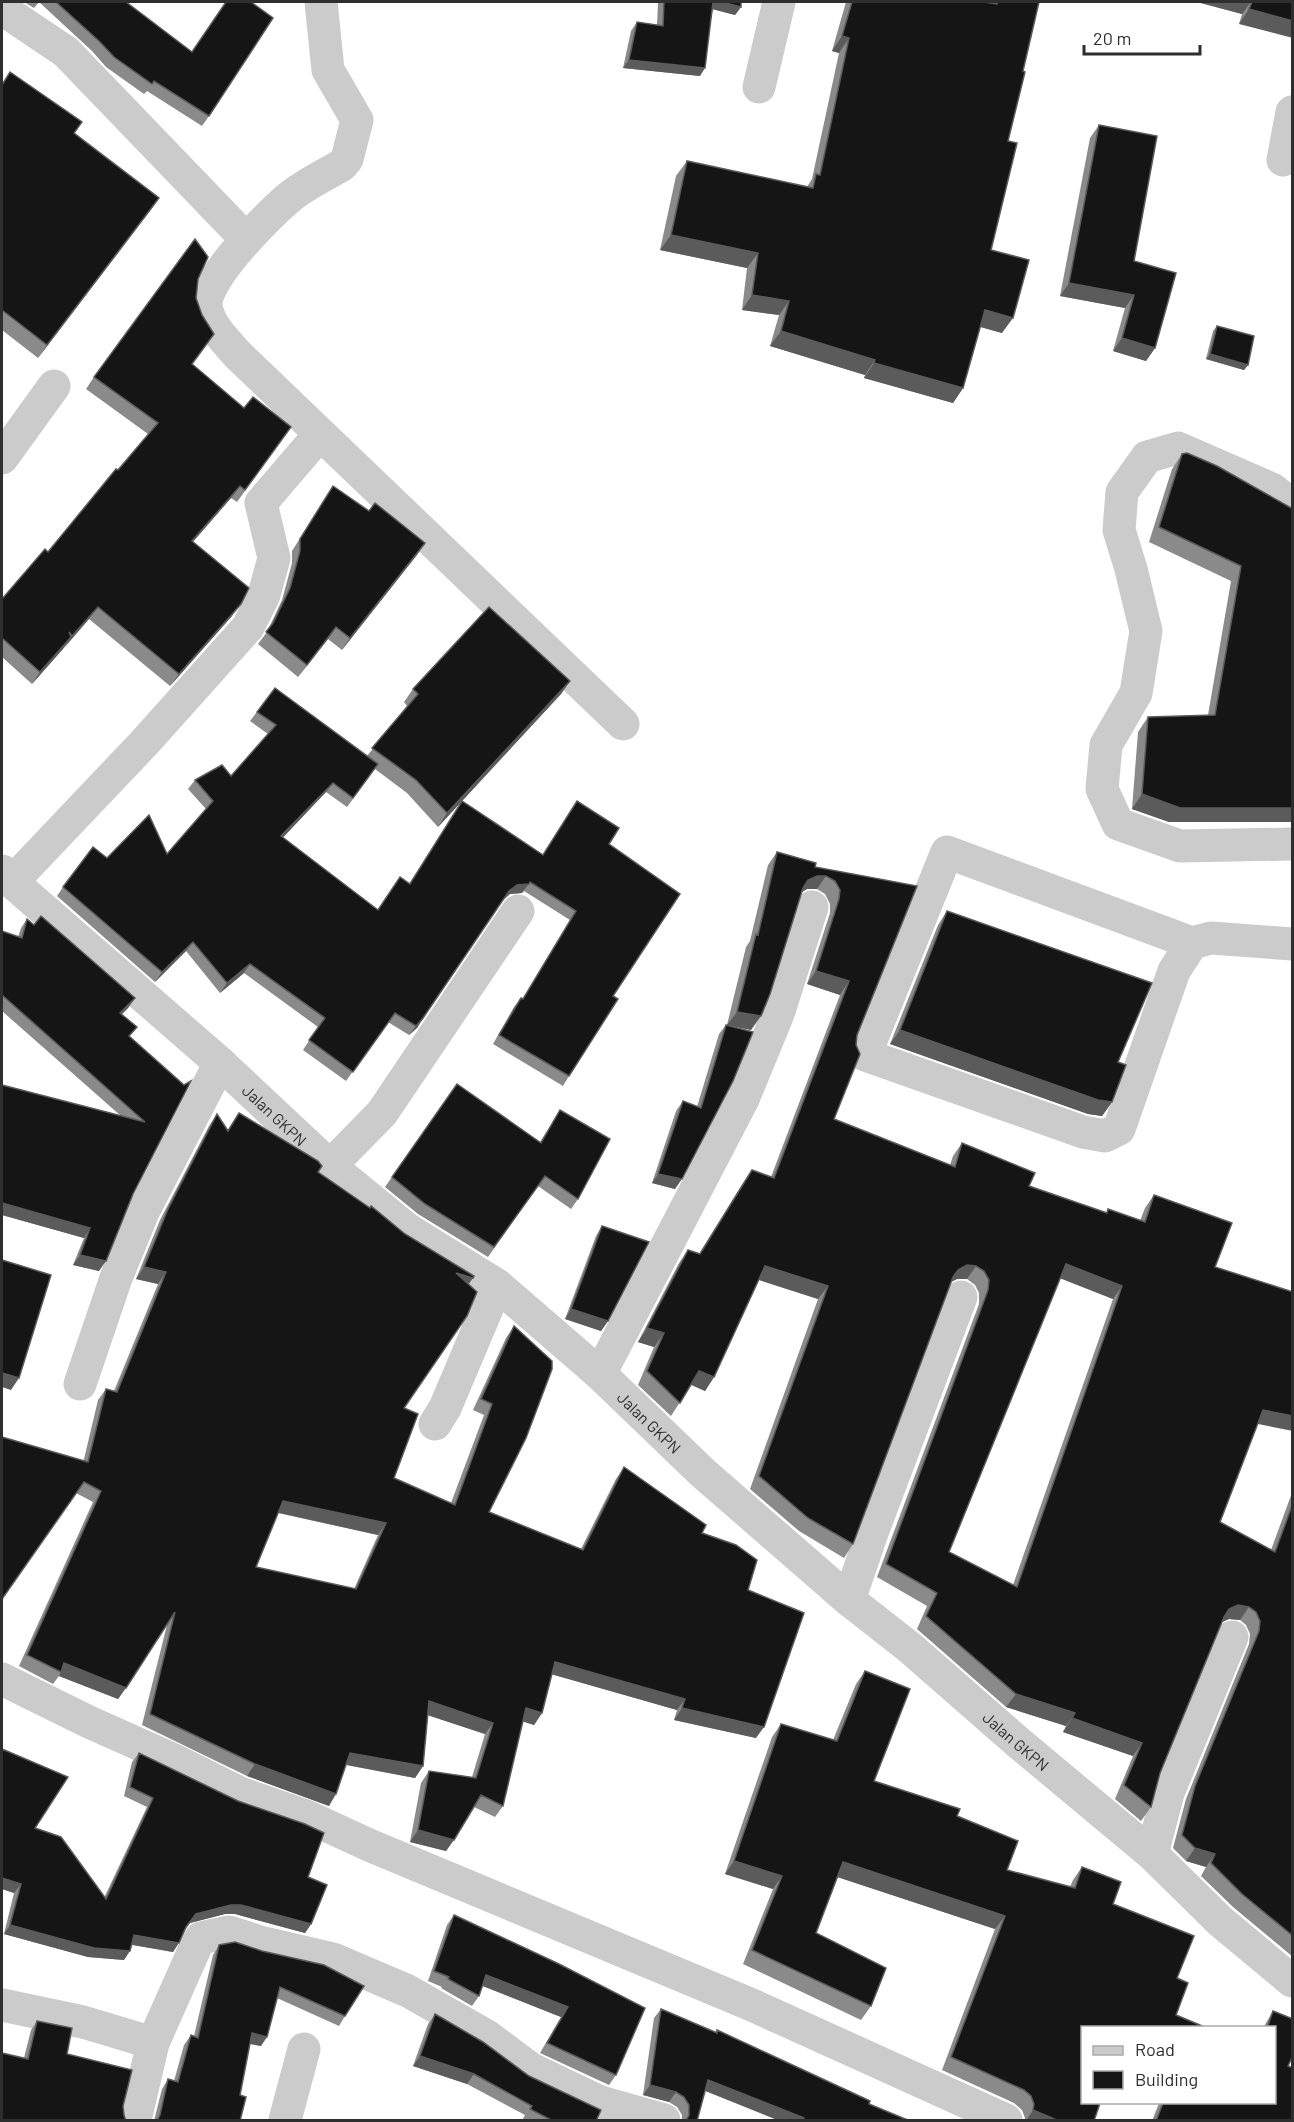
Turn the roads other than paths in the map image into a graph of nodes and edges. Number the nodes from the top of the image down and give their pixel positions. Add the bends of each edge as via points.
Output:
1 (321, 2) edge
2 (779, 2) edge
3 (2, 9) edge
4 (759, 87) dead end
5 (1293, 112) edge
6 (1283, 160) dead end
7 (246, 239) junction
8 (54, 386) dead end
9 (320, 434) junction
10 (2, 458) edge
11 (1293, 505) edge
12 (623, 724) dead end
13 (1293, 844) edge
14 (7, 877) edge
15 (812, 907) dead end
16 (518, 910) dead end
17 (1192, 943) junction
18 (1293, 944) edge
19 (220, 1063) junction
20 (330, 1166) junction
21 (497, 1285) junction
22 (961, 1297) dead end
23 (600, 1374) junction
24 (80, 1384) dead end
25 (435, 1424) dead end
26 (849, 1600) junction
27 (1232, 1637) dead end
28 (2, 1679) edge
29 (1152, 1854) junction
30 (1293, 1981) edge
31 (2, 2005) edge
32 (153, 2043) junction
33 (304, 2049) dead end
34 (664, 2120) edge
35 (135, 2121) edge
36 (285, 2121) edge
37 (1006, 2121) edge

1 - 7 street via 328,70 357,120 347,159 292,196
2 - 4 street
3 - 7 street via 66,52
5 - 6 street
7 - 9 street via 209,289 206,304 210,321 238,355
8 - 10 street
9 - 12 street
9 - 14 street via 261,503 274,558 264,595 248,627 145,742
11 - 13 street via 1272,489 1178,448 1147,457 1122,492 1119,530 1146,630 1136,693 1106,745 1101,789 1118,824 1180,846
14 - 19 street, Jalan GKPN
15 - 23 street via 778,1014 743,1099
16 - 20 street via 382,1113
17 - 17 street via 1174,971 1127,1112 1119,1129 1105,1136 1083,1132 865,1055 947,852
17 - 18 street via 1211,938
19 - 20 street, Jalan GKPN
19 - 24 street via 143,1212
20 - 21 street, Jalan GKPN via 407,1229
21 - 23 street, Jalan GKPN
21 - 25 street
22 - 26 street
23 - 26 street, Jalan GKPN via 703,1473
26 - 29 street, Jalan GKPN
27 - 29 street via 1168,1793
28 - 37 street via 240,1793 306,1816 752,2005
29 - 30 street, Jalan GKPN via 1220,1921
31 - 32 street via 83,2022
32 - 34 street via 201,1938 229,1932 333,1959 408,1991 487,2036 531,2069 600,2102
32 - 35 street
33 - 36 street

